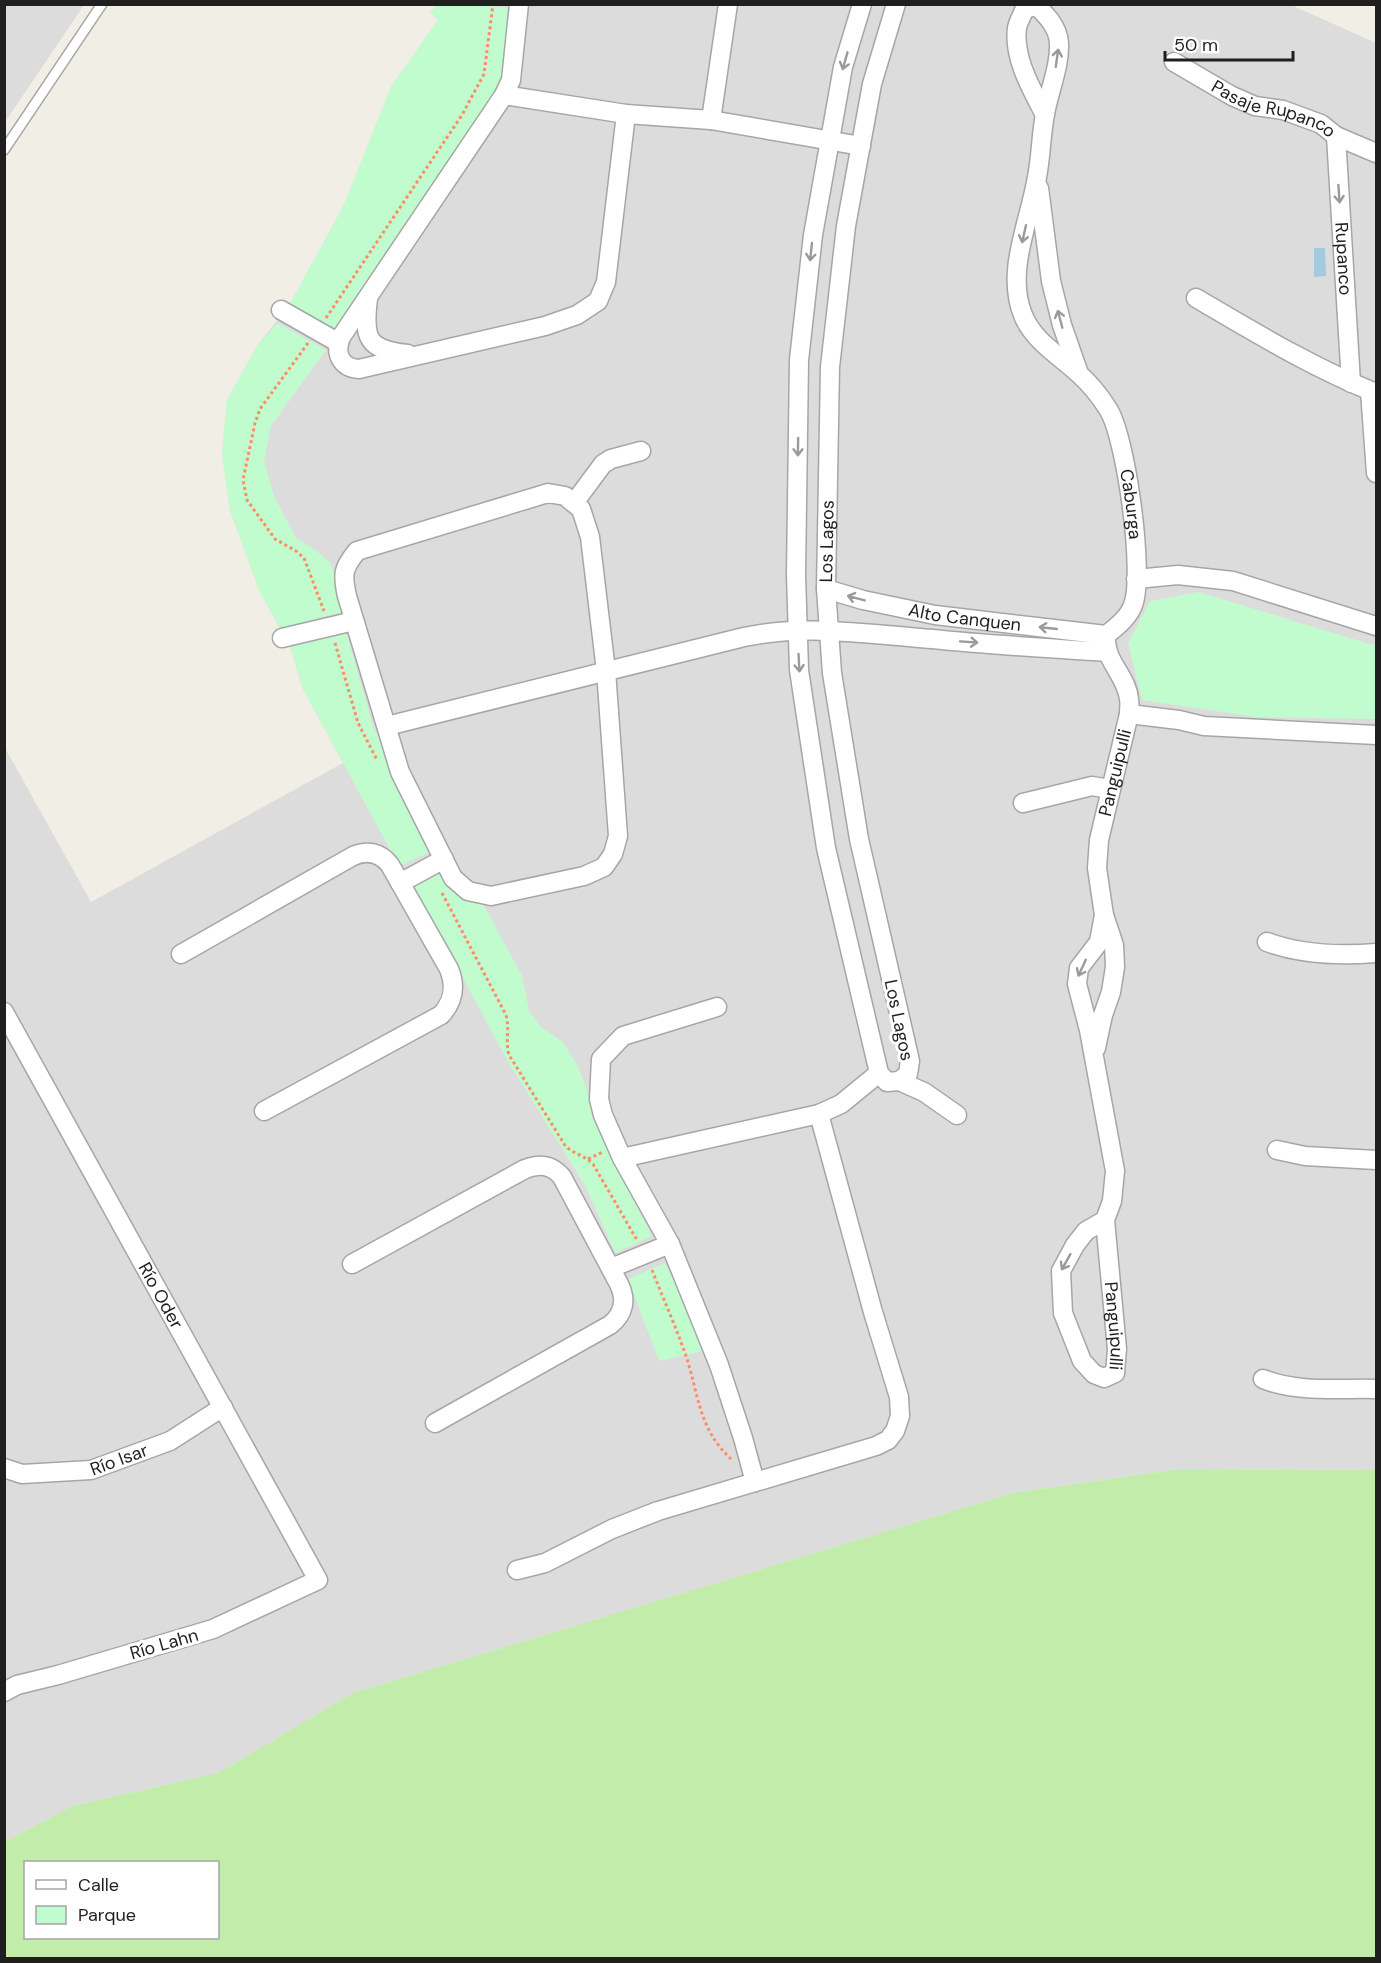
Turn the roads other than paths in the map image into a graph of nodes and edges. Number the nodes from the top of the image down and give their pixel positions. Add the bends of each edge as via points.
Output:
1 (102, 4) edge
2 (519, 4) edge
3 (728, 4) edge
4 (862, 4) edge
5 (896, 4) edge
6 (1174, 62) dead end
7 (504, 95) junction
8 (626, 114) junction
9 (1045, 115) junction
10 (711, 120) junction
11 (1336, 136) junction
12 (830, 141) junction
13 (861, 146) junction
14 (4, 150) edge
15 (1377, 153) edge
16 (1037, 177) junction
17 (368, 297) junction
18 (1196, 298) dead end
19 (281, 310) dead end
20 (340, 340) junction
21 (370, 341) junction
22 (418, 355) junction
23 (365, 368) junction
24 (1079, 374) junction
25 (1351, 383) junction
26 (1373, 392) edge
27 (641, 451) dead end
28 (1377, 473) edge
29 (574, 504) junction
30 (1136, 579) junction
31 (826, 589) junction
32 (935, 615) junction
33 (354, 621) junction
34 (1377, 626) edge
35 (798, 629) junction
36 (828, 630) junction
37 (282, 638) dead end
38 (934, 640) junction
39 (1106, 643) junction
40 (606, 671) junction
41 (1129, 714) junction
42 (387, 726) junction
43 (1377, 735) edge
44 (1110, 789) junction
45 (1023, 802) dead end
46 (436, 863) junction
47 (400, 883) junction
48 (1104, 915) junction
49 (1267, 942) dead end
50 (1377, 953) edge
51 (181, 954) dead end
52 (717, 1007) dead end
53 (4, 1012) edge
54 (904, 1036) junction
55 (872, 1045) junction
56 (1094, 1057) junction
57 (879, 1073) junction
58 (899, 1081) junction
59 (264, 1111) dead end
60 (819, 1114) junction
61 (957, 1115) dead end
62 (1277, 1150) dead end
63 (622, 1158) junction
64 (1377, 1160) edge
65 (1105, 1220) junction
66 (670, 1244) junction
67 (352, 1264) dead end
68 (611, 1268) junction
69 (1263, 1378) dead end
70 (1377, 1389) edge
71 (223, 1407) junction
72 (435, 1423) dead end
73 (4, 1468) edge
74 (755, 1482) junction
75 (517, 1570) dead end
76 (318, 1580) joint
77 (4, 1692) edge

1 - 14 lane
2 - 7 street via 511,80
3 - 10 street
4 -> 12 street, Los Lagos via 843,68
5 - 13 street, Los Lagos via 872,84
6 - 11 street, Pasaje Rupanco via 1232,96 1321,124
7 - 8 street
7 - 17 street
8 - 10 street
8 - 22 street via 606,282 598,301 577,315 545,326
9 -> 9 street, Caburga via 1059,42 1051,20 1036,5 1024,10 1017,29 1018,55
9 - 16 street, Caburga
10 - 12 street
11 - 15 street, Pasaje Rupanco
11 -> 25 street, Rupanco
12 - 13 street
12 -> 35 street, Los Lagos via 813,235 799,360
13 - 31 street, Los Lagos via 846,226 830,367
24 -> 16 street, Caburga via 1051,281
16 -> 24 street, Caburga via 1017,264 1017,294 1023,316 1037,338
17 - 20 street
17 - 21 street via 365,320
18 - 25 street
19 - 20 street
20 - 21 street via 357,333
20 - 23 street via 338,356 342,362 352,368
21 - 22 street via 385,351
21 - 23 street via 373,356
22 - 23 street
24 - 30 street, Caburga via 1109,410 1122,446 1136,540
25 - 26 street
26 - 28 street
27 - 29 street via 603,464
29 - 33 street via 565,496 548,493 357,551 345,566 344,581
29 - 40 street via 581,509 590,537
30 - 34 street via 1178,575 1225,579
30 - 39 street, Caburga via 1134,604
32 -> 31 street, Alto Canquen
31 - 36 street, Los Lagos
32 - 38 street
39 -> 32 street, Alto Canquen
33 - 37 street
33 - 42 street
35 - 36 street, Alto Canquen
35 - 40 street, Alto Canquen via 744,637
35 -> 55 street, Los Lagos via 799,670 826,848
36 - 38 street, Alto Canquen
36 - 54 street, Los Lagos via 859,839
38 -> 39 street, Alto Canquen
39 - 41 street, Panguipulli via 1130,698
40 - 42 street, Alto Canquen
40 - 46 street via 618,836 604,867 584,876 491,896 468,891
41 - 43 street via 1204,726
41 - 44 street, Panguipulli
42 - 46 street via 400,772
44 - 45 street via 1092,786
44 - 48 street, Panguipulli via 1097,868
46 - 47 street
47 - 51 street via 382,856 360,853
47 - 59 street via 452,977 451,1002 434,1019
48 - 56 street, Panguipulli via 1114,945 1115,967
48 -> 56 street, Panguipulli via 1099,942 1079,968 1077,984
49 - 50 street via 1320,954
52 - 63 street via 623,1036 601,1059 599,1099
53 - 71 street, Río Oder
54 - 55 street via 899,1045 889,1050
54 - 58 street, Los Lagos via 910,1060 908,1074
55 - 57 street, Los Lagos
56 - 65 street, Panguipulli via 1115,1171 1112,1201
57 - 58 street, Los Lagos via 887,1082
57 - 60 street via 841,1104
58 - 61 street via 924,1092
60 - 63 street
60 - 74 street via 899,1397 900,1416 895,1431 882,1444
62 - 64 street via 1305,1156
63 - 66 street
65 -> 65 street, Panguipulli via 1086,1231 1061,1271 1063,1312 1082,1361 1104,1378 1115,1373 1117,1349
66 - 68 street
66 - 74 street via 719,1365
67 - 68 street via 525,1168 537,1165 550,1167 562,1176
68 - 72 street via 624,1296 616,1321
69 - 70 street via 1277,1385
71 - 73 street, Río Isar via 170,1441 91,1470 22,1474
71 - 76 street, Río Oder
74 - 75 street via 635,1519 545,1563
76 - 77 street, Río Lahn via 213,1629 16,1685

